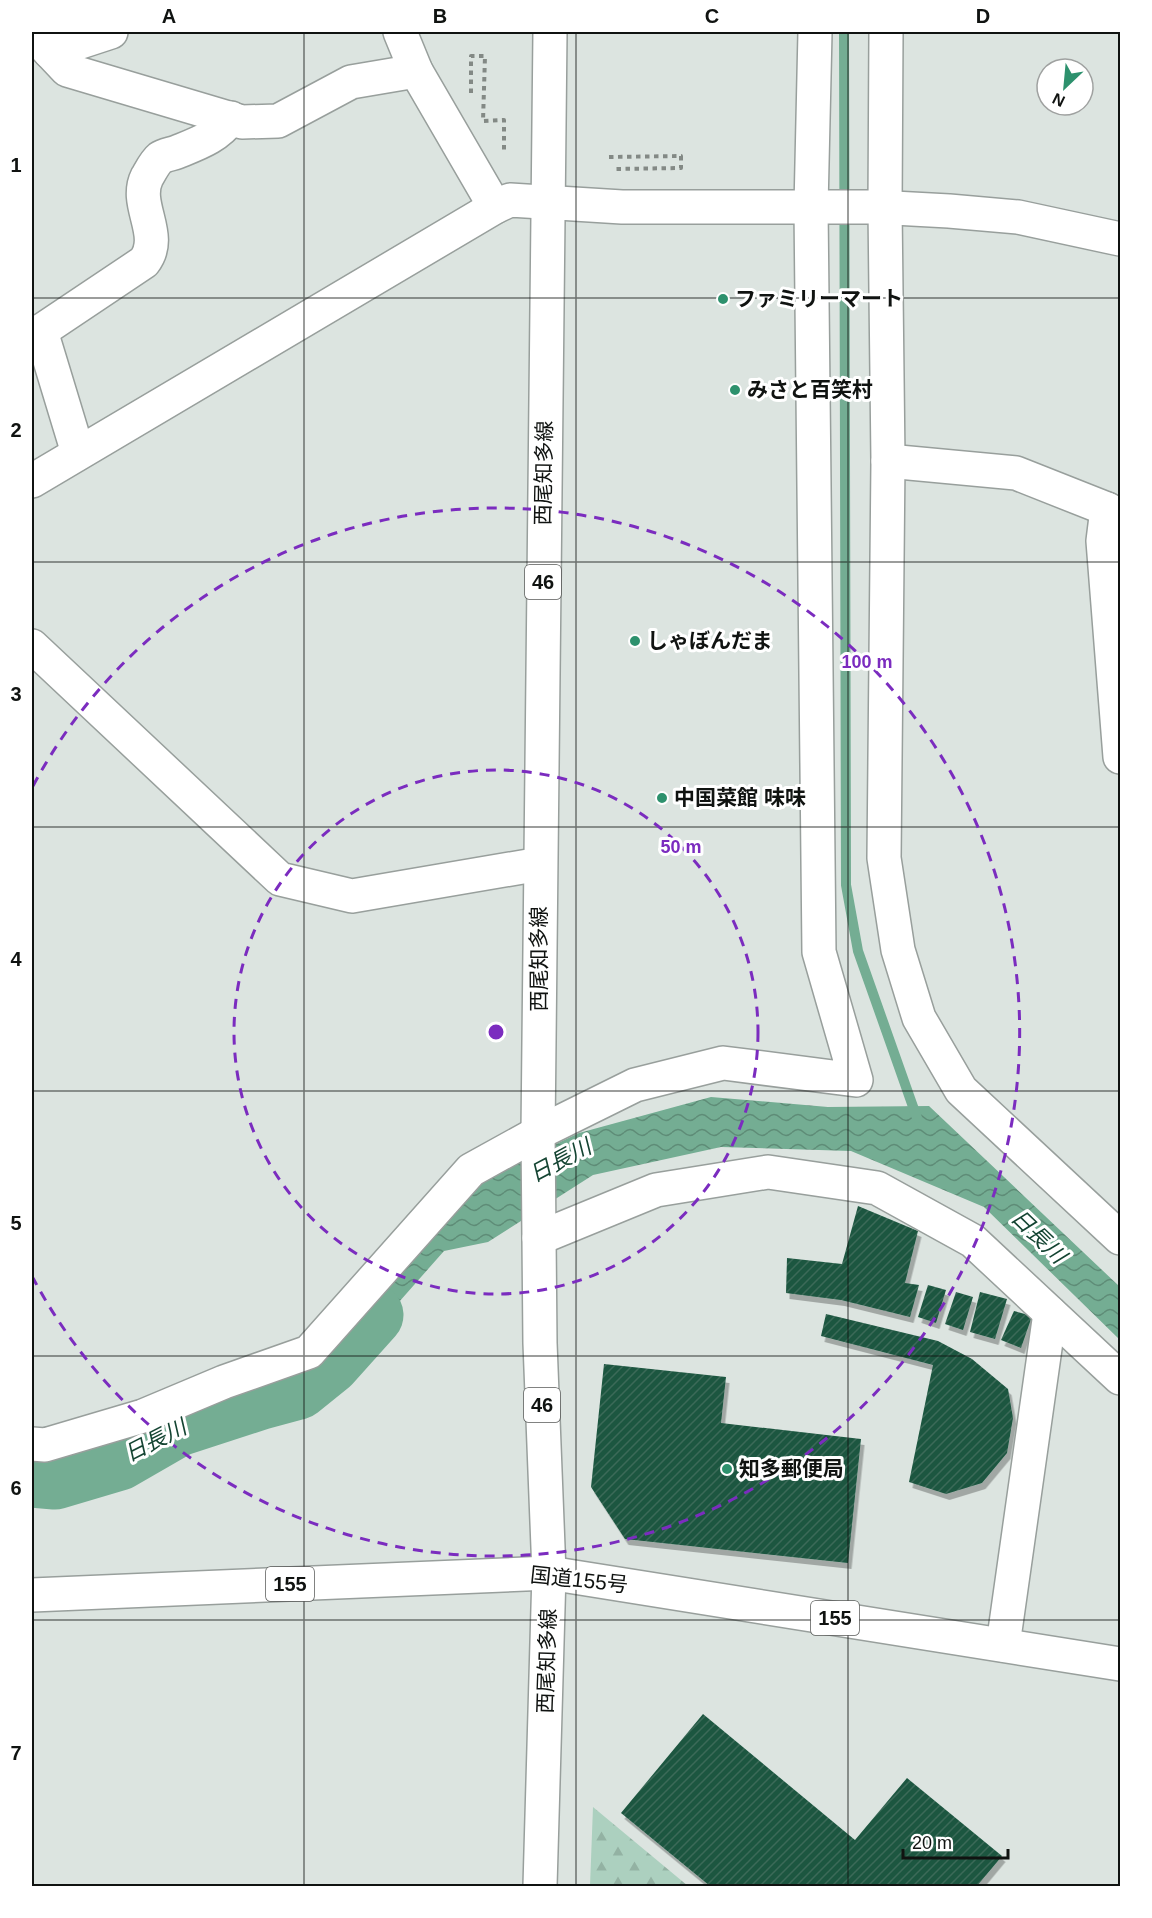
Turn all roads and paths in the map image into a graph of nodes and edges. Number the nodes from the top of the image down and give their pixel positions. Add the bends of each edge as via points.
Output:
1 (111, 32) edge
2 (400, 32) edge
3 (550, 32) edge
4 (815, 32) edge
5 (886, 32) edge
6 (41, 43) edge
7 (471, 56) dead end
8 (416, 71) junction
9 (237, 120) junction
10 (609, 157) dead end
11 (190, 159) dead end
12 (504, 160) dead end
13 (609, 170) dead end
14 (548, 201) junction
15 (495, 207) junction
16 (820, 207) junction
17 (880, 207) junction
18 (1120, 239) edge
19 (36, 333) edge
20 (78, 453) junction
21 (888, 462) junction
22 (32, 482) edge
23 (1114, 512) edge
24 (32, 646) edge
25 (1120, 757) edge
26 (540, 864) junction
27 (538, 1134) junction
28 (539, 1237) junction
29 (1120, 1238) edge
30 (1050, 1313) junction
31 (1120, 1378) edge
32 (32, 1443) edge
33 (549, 1573) junction
34 (32, 1595) edge
35 (1003, 1645) junction
36 (1120, 1664) edge
37 (540, 1887) edge

1 - 6 main road
2 - 8 main road
3 - 14 main road, 西尾知多線 / 46
4 - 16 main road
5 - 17 main road
6 - 9 main road via 67,70
7 - 12 path via 485,56 483,121 504,120
8 - 9 main road via 351,82 278,122
8 - 15 main road
9 - 11 main road via 242,130
9 - 19 main road via 195,145 159,158 146,180 144,195 151,253 144,262
10 - 13 path via 681,156 681,168
14 - 15 main road via 510,200
14 - 16 main road via 622,207
14 - 26 main road, 西尾知多線 / 46
15 - 20 main road
16 - 17 main road
16 - 27 main road via 819,952 856,1080 723,1062 634,1085
17 - 18 main road via 1018,217
17 - 21 main road
19 - 20 main road
20 - 22 main road
21 - 23 main road via 1016,473
21 - 29 main road via 884,858 898,950 919,1018 961,1090
23 - 25 main road via 1103,541
24 - 26 main road via 280,879 352,896
26 - 27 main road, 西尾知多線 / 46
27 - 28 main road, 西尾知多線 / 46
27 - 32 main road via 471,1170 309,1352 143,1416 45,1444
28 - 30 main road via 656,1190 768,1172 867,1186 973,1241
28 - 33 main road, 西尾知多線 / 46
30 - 31 main road
30 - 35 main road
33 - 34 main road, 国道155号 / 155
33 - 35 main road, 国道155号 / 155
33 - 37 main road, 西尾知多線 / 46
35 - 36 main road, 国道155号 / 155

